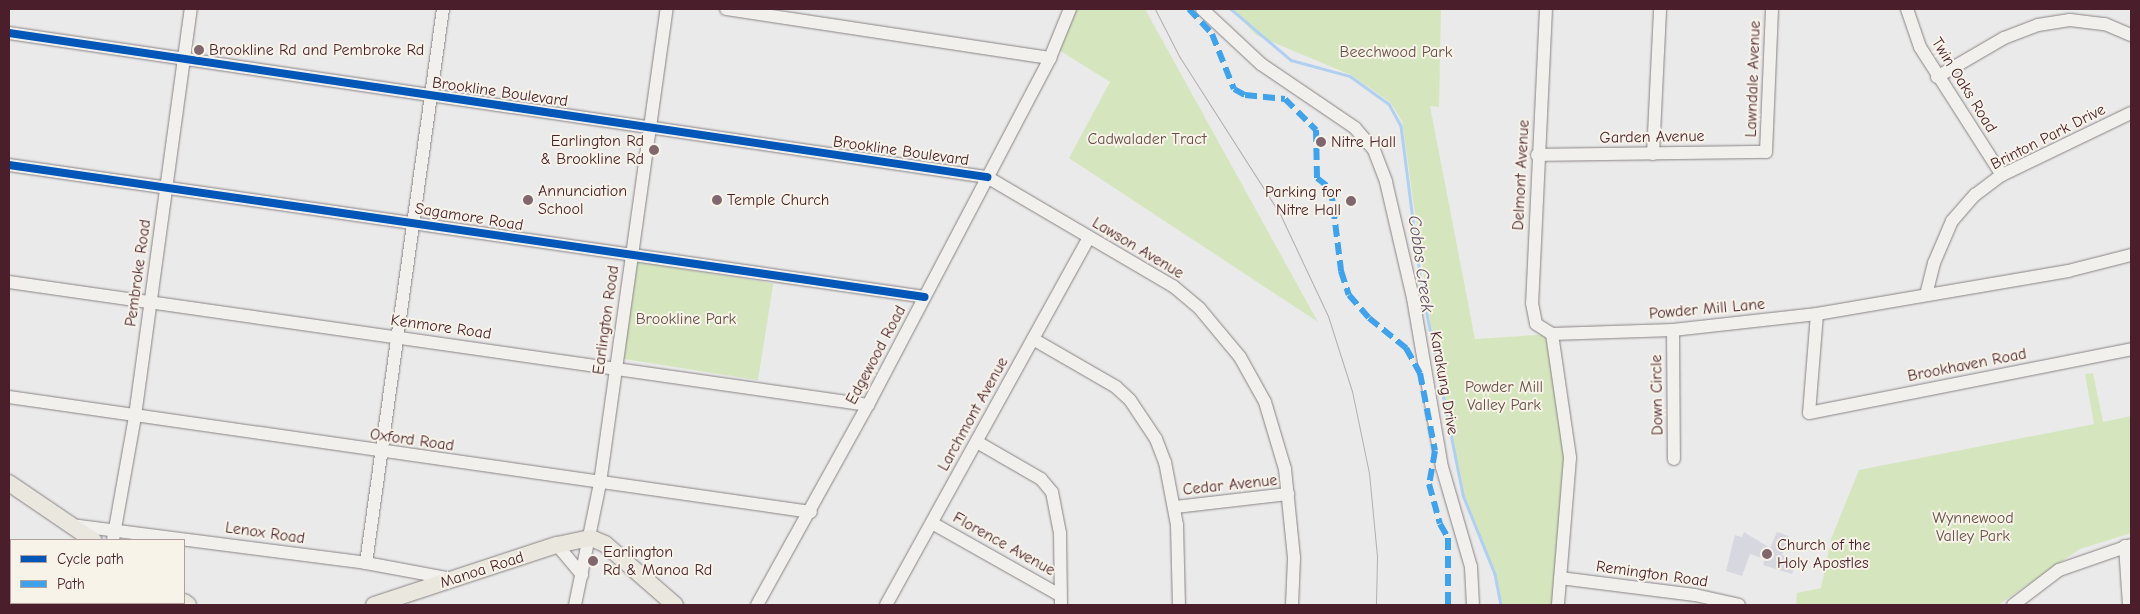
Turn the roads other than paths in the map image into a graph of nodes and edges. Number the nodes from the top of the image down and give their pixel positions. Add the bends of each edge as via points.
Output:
1 (191, 9) edge
2 (443, 9) edge
3 (667, 9) edge
4 (726, 9) edge
5 (1070, 9) edge
6 (1202, 9) edge
7 (1546, 9) edge
8 (1660, 9) edge
9 (1772, 9) edge
10 (1907, 9) edge
11 (9, 33) edge
12 (2131, 35) edge
13 (183, 57) junction
14 (1050, 58) junction
15 (1937, 78) junction
16 (432, 96) junction
17 (2131, 113) edge
18 (650, 128) junction
19 (1766, 152) joint
20 (1653, 154) junction
21 (1538, 155) junction
22 (9, 165) edge
23 (2002, 175) junction
24 (987, 177) junction
25 (166, 188) junction
26 (413, 222) junction
27 (1088, 238) junction
28 (632, 254) junction
29 (2131, 255) edge
30 (9, 282) edge
31 (1926, 295) junction
32 (924, 298) junction
33 (150, 303) junction
34 (1817, 314) junction
35 (1673, 330) junction
36 (1552, 334) junction
37 (398, 337) junction
38 (1033, 339) junction
39 (2131, 350) edge
40 (616, 367) junction
41 (9, 397) edge
42 (868, 405) junction
43 (135, 416) junction
44 (977, 442) junction
45 (382, 452) junction
46 (1674, 460) dead end
47 (600, 482) junction
48 (9, 483) edge
49 (1288, 494) junction
50 (1175, 507) junction
51 (811, 512) junction
52 (932, 523) junction
53 (70, 525) junction
54 (114, 535) edge
55 (591, 538) junction
56 (91, 539) edge
57 (150, 539) edge
58 (185, 543) edge
59 (557, 545) junction
60 (2128, 546) edge
61 (366, 563) junction
62 (582, 575) junction
63 (1560, 578) junction
64 (454, 579) junction
65 (2130, 597) edge
66 (2027, 601) edge
67 (1064, 602) edge
68 (374, 605) edge
69 (575, 605) edge
70 (675, 605) edge
71 (756, 605) edge
72 (886, 605) edge
73 (1179, 605) edge
74 (1292, 605) edge
75 (1473, 605) edge
76 (1558, 605) edge
77 (1739, 605) edge
78 (2013, 605) edge

1 - 13 street, Pembroke Road
2 - 16 street
3 - 18 street, Earlington Road
4 - 14 street
5 - 14 street, Edgewood Road
6 - 75 street, Karakung Drive via 1236,43 1281,79 1355,128 1374,150 1386,182 1413,298 1444,476 1472,575
7 - 21 street, Delmont Avenue
8 - 20 street
9 - 19 street, Lawndale Avenue
10 - 15 street, Twin Oaks Road via 1920,47
11 - 13 street, Brookline Boulevard
12 - 15 street via 2105,24 2070,20 2038,25 2004,38
13 - 16 street, Brookline Boulevard
13 - 25 street, Pembroke Road
14 - 24 street, Edgewood Road
15 - 23 street, Twin Oaks Road
16 - 18 street, Brookline Boulevard
16 - 26 street
17 - 23 street, Brinton Park Drive
18 - 24 street, Brookline Boulevard
18 - 28 street, Earlington Road
19 - 20 street, Garden Avenue
20 - 21 street, Garden Avenue
21 - 36 street, Delmont Avenue via 1532,303 1536,324
22 - 25 street, Sagamore Road
23 - 31 street, Brinton Park Drive via 1975,195 1952,221 1934,263
24 - 27 street, Lawson Avenue via 1038,204
24 - 32 street, Edgewood Road
25 - 26 street, Sagamore Road
25 - 33 street, Pembroke Road
26 - 28 street, Sagamore Road
26 - 37 street
27 - 38 street, Larchmont Avenue
27 - 49 street, Lawson Avenue via 1173,286 1220,330 1265,402 1277,435
28 - 32 street, Sagamore Road
28 - 40 street, Earlington Road
29 - 31 street, Powder Mill Lane via 2068,271
30 - 33 street, Kenmore Road
31 - 34 street, Powder Mill Lane
32 - 42 street, Edgewood Road
33 - 37 street, Kenmore Road
33 - 43 street, Pembroke Road
34 - 35 street, Powder Mill Lane
34 - 39 street, Brookhaven Road via 1809,413
35 - 36 street, Powder Mill Lane
35 - 46 street, Down Circle
36 - 63 street via 1570,458
37 - 40 street, Kenmore Road
37 - 45 street
38 - 44 street, Larchmont Avenue
38 - 50 street via 1087,368 1130,400 1156,439
40 - 42 street, Kenmore Road
40 - 47 street, Earlington Road
41 - 43 street, Oxford Road
42 - 51 street, Edgewood Road
43 - 45 street, Oxford Road
43 - 54 street, Pembroke Road
44 - 52 street, Larchmont Avenue
44 - 67 street via 1035,475 1052,492 1060,533
45 - 47 street, Oxford Road
45 - 61 street
47 - 51 street, Oxford Road
47 - 55 street, Earlington Road
48 - 53 main road
49 - 50 street, Cedar Avenue
49 - 74 street, Lawson Avenue via 1294,558
50 - 73 street
51 - 71 street, Edgewood Road
52 - 67 street, Florence Avenue
52 - 72 street, Larchmont Avenue
53 - 54 street, Lenox Road
53 - 56 main road
54 - 57 street, Lenox Road
55 - 59 main road, Manoa Road
55 - 62 street, Earlington Road
55 - 70 main road via 605,544
58 - 61 street, Lenox Road
59 - 62 street
59 - 64 main road, Manoa Road
60 - 65 street
60 - 66 street via 2059,570
61 - 64 street, Lenox Road
62 - 69 street, Earlington Road
63 - 76 street
63 - 77 street, Remington Road via 1695,595
64 - 68 main road, Manoa Road
66 - 78 street

